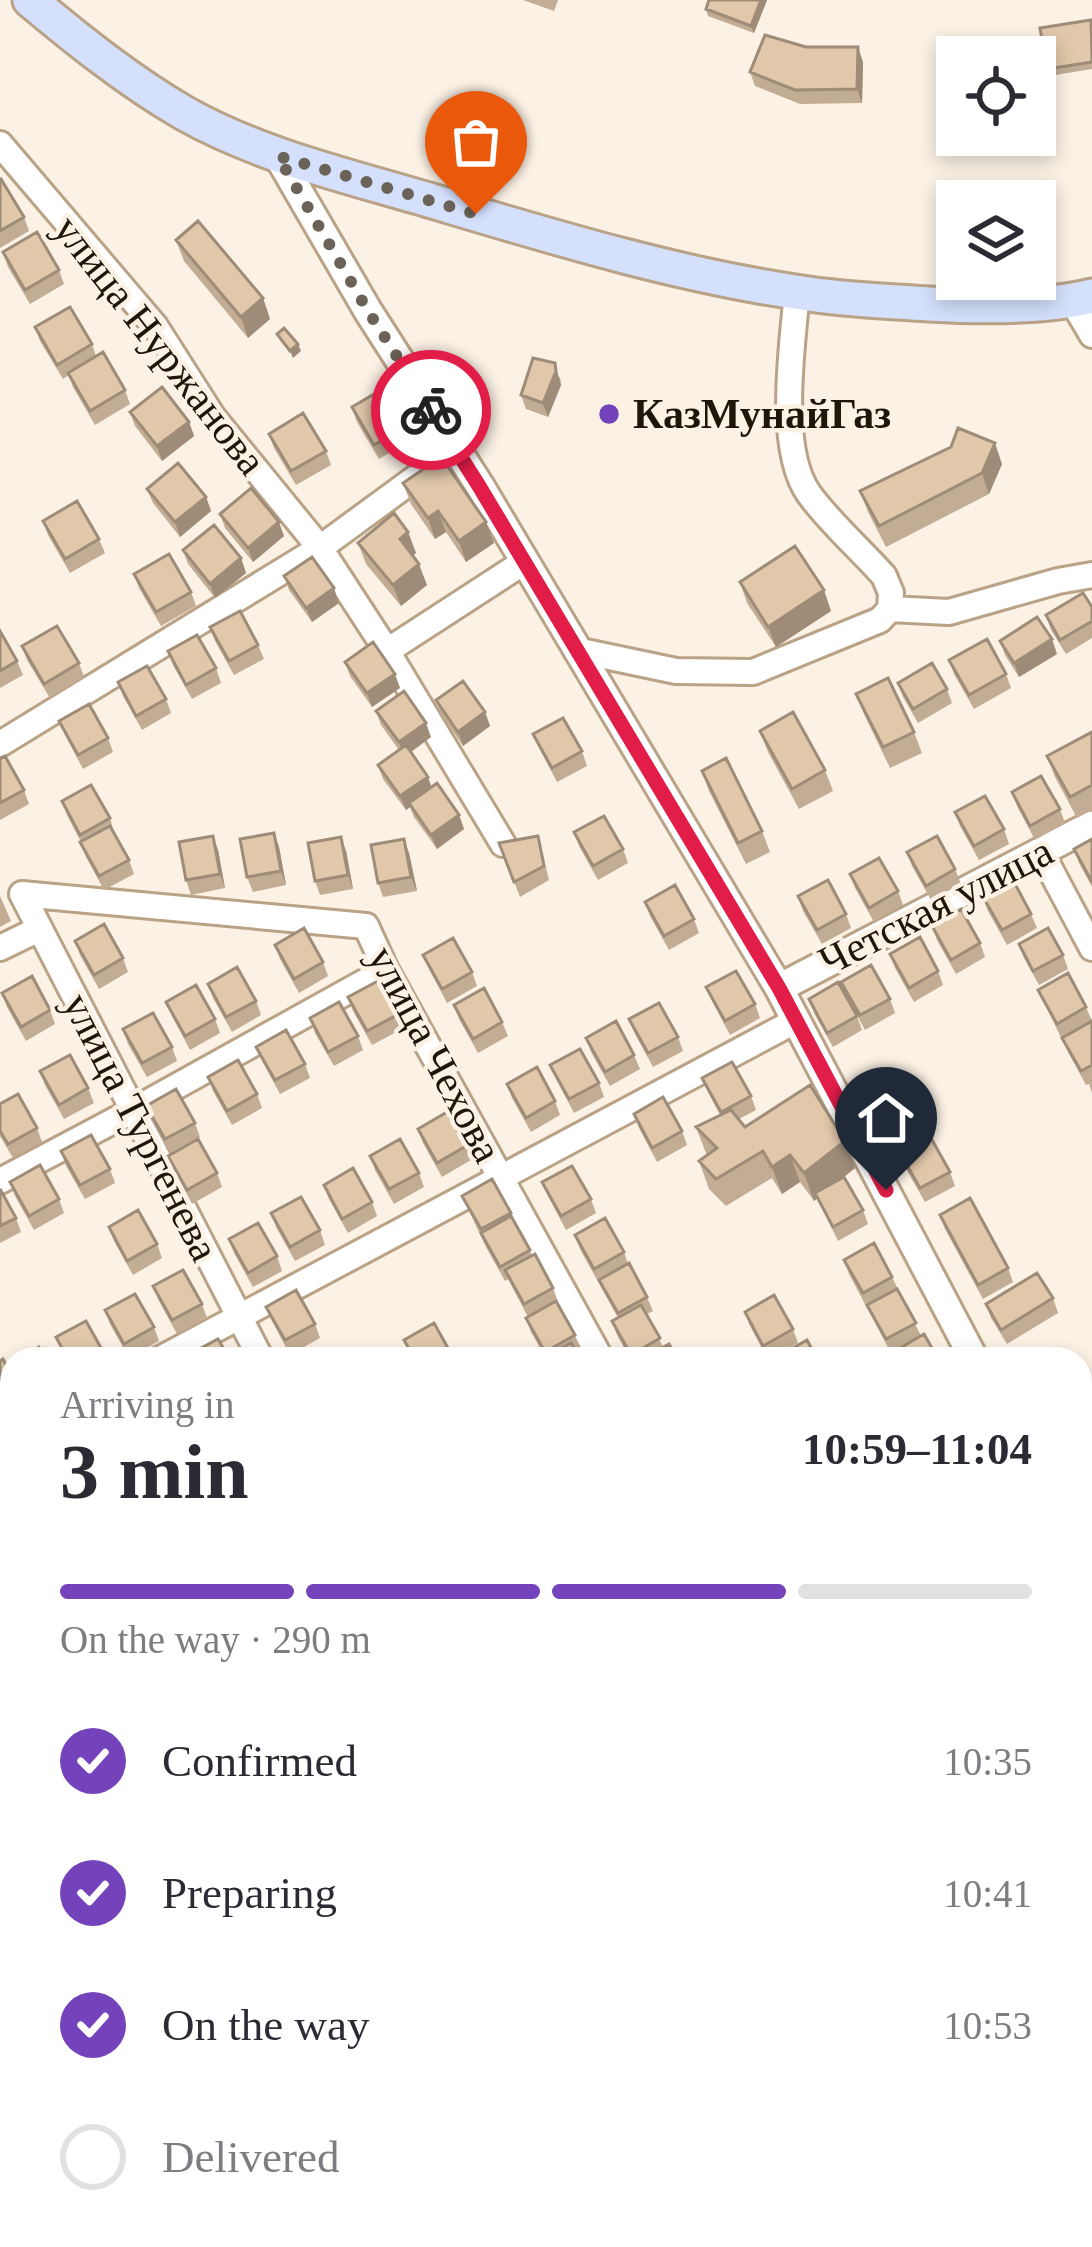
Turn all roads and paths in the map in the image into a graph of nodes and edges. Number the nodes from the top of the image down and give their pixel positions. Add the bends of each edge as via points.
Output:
1 (30, 0) edge
2 (0, 144) edge
3 (278, 156) junction
4 (796, 292) junction
5 (1082, 299) edge
6 (1092, 335) edge
7 (455, 449) junction
8 (320, 548) junction
9 (524, 562) junction
10 (1092, 574) edge
11 (890, 609) junction
12 (575, 650) junction
13 (387, 651) junction
14 (0, 744) edge
15 (1092, 825) edge
16 (503, 844) edge
17 (1040, 852) junction
18 (22, 894) joint
19 (39, 929) junction
20 (0, 948) edge
21 (1092, 948) edge
22 (386, 970) junction
23 (779, 988) junction
24 (797, 1020) junction
25 (132, 1111) junction
26 (501, 1176) junction
27 (0, 1180) edge
28 (238, 1317) junction
29 (182, 1347) edge
30 (254, 1347) edge
31 (594, 1347) edge
32 (968, 1347) edge

1 - 3 main road via 186,114
2 - 8 street, улица Нуржанова via 155,326 213,417
3 - 4 main road via 556,237
3 - 7 street
4 - 5 main road via 964,306
4 - 11 street via 790,448 806,491 884,576
5 - 6 street
7 - 8 street
7 - 9 street
8 - 13 street, улица Нуржанова
8 - 14 street
9 - 12 street
9 - 13 street
10 - 11 street via 949,612
11 - 12 street via 754,673 676,670
12 - 23 street
13 - 16 street, улица Нуржанова
15 - 17 street, Четская улица
17 - 21 street
17 - 23 street, Четская улица
18 - 19 street, улица Тургенева
18 - 22 street, улица Чехова via 366,926
19 - 20 street
19 - 25 street, улица Тургенева
22 - 25 street
22 - 26 street, улица Чехова
23 - 24 street
24 - 26 street
24 - 32 street
25 - 27 street
25 - 28 street, улица Тургенева
26 - 28 street
26 - 31 street, улица Чехова
28 - 29 street
28 - 30 street, улица Тургенева

